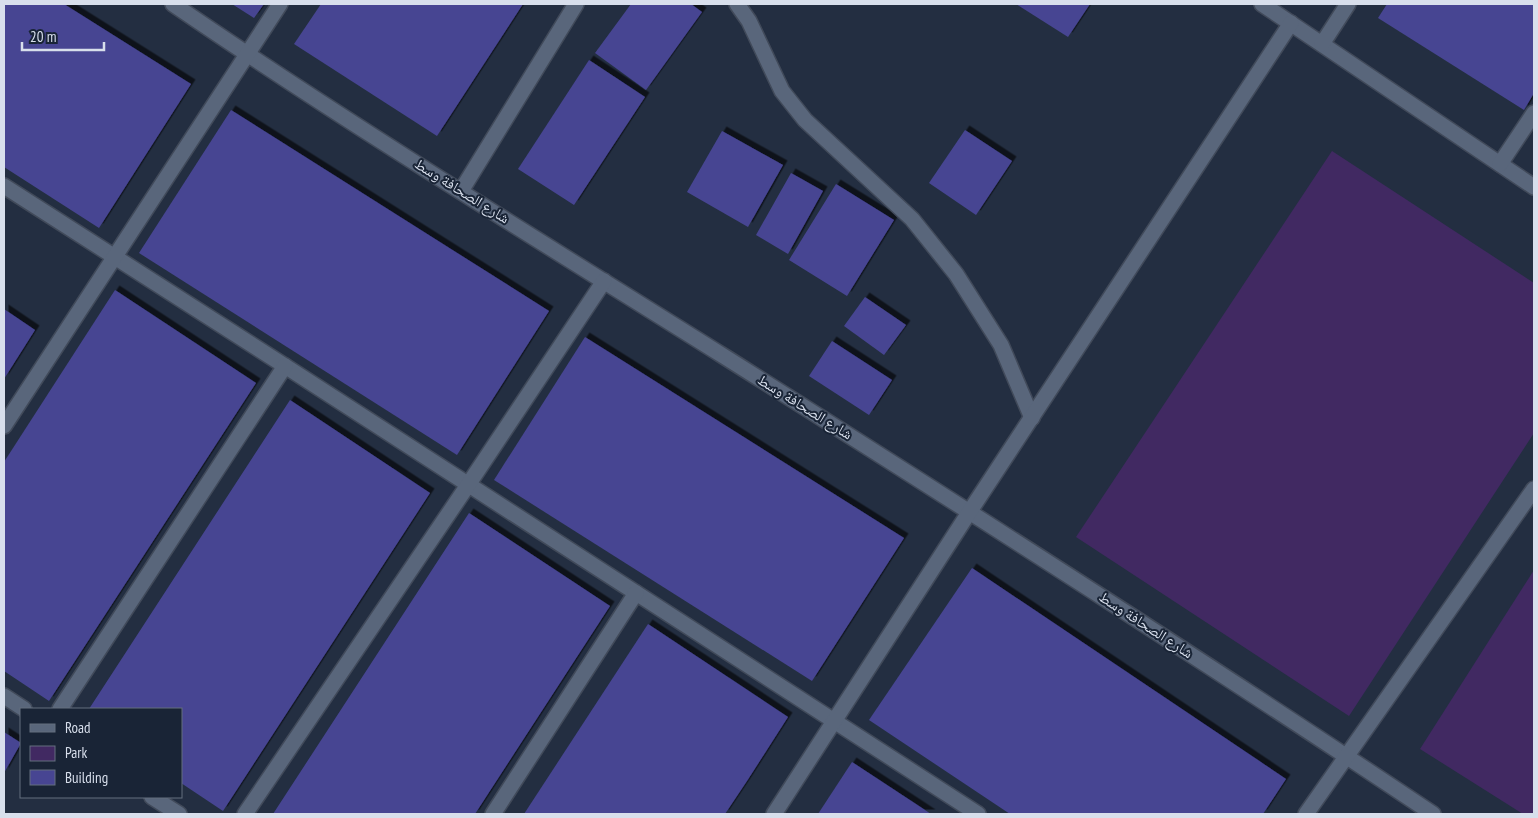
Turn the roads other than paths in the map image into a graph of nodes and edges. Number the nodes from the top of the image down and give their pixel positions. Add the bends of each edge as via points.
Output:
1 (173, 4) edge
2 (280, 4) edge
3 (576, 4) edge
4 (736, 4) edge
5 (1262, 4) edge
6 (1348, 4) edge
7 (1291, 23) junction
8 (1322, 44) junction
9 (247, 54) junction
10 (1534, 113) edge
11 (1500, 164) junction
12 (4, 186) edge
13 (1534, 187) edge
14 (461, 191) junction
15 (114, 257) junction
16 (604, 281) junction
17 (285, 366) junction
18 (1032, 418) junction
19 (4, 426) edge
20 (468, 485) junction
21 (1534, 489) edge
22 (970, 511) junction
23 (636, 594) junction
24 (4, 696) edge
25 (22, 708) edge
26 (61, 708) edge
27 (834, 721) junction
28 (1346, 756) junction
29 (154, 798) edge
30 (179, 814) edge
31 (245, 814) edge
32 (493, 814) edge
33 (774, 814) edge
34 (978, 814) edge
35 (1306, 814) edge
36 (1433, 814) edge

1 - 9 street, شارع الصحافة وسط
2 - 9 street
3 - 14 street
4 - 18 street via 748,21 782,91 805,120 912,219 956,274 1001,345
5 - 7 street
6 - 8 street
7 - 8 street
7 - 18 street
8 - 11 street
9 - 14 street, شارع الصحافة وسط
9 - 15 street
10 - 11 street
11 - 13 street
12 - 15 street
14 - 16 street, شارع الصحافة وسط
15 - 17 street
15 - 19 street
16 - 20 street
16 - 22 street, شارع الصحافة وسط
17 - 20 street
17 - 26 street
18 - 22 street
20 - 23 street
20 - 31 street
21 - 28 street
22 - 27 street
22 - 28 street, شارع الصحافة وسط
23 - 27 street
23 - 32 street
24 - 25 street
27 - 33 street
27 - 34 street
28 - 35 street
28 - 36 street, شارع الصحافة وسط
29 - 30 street

